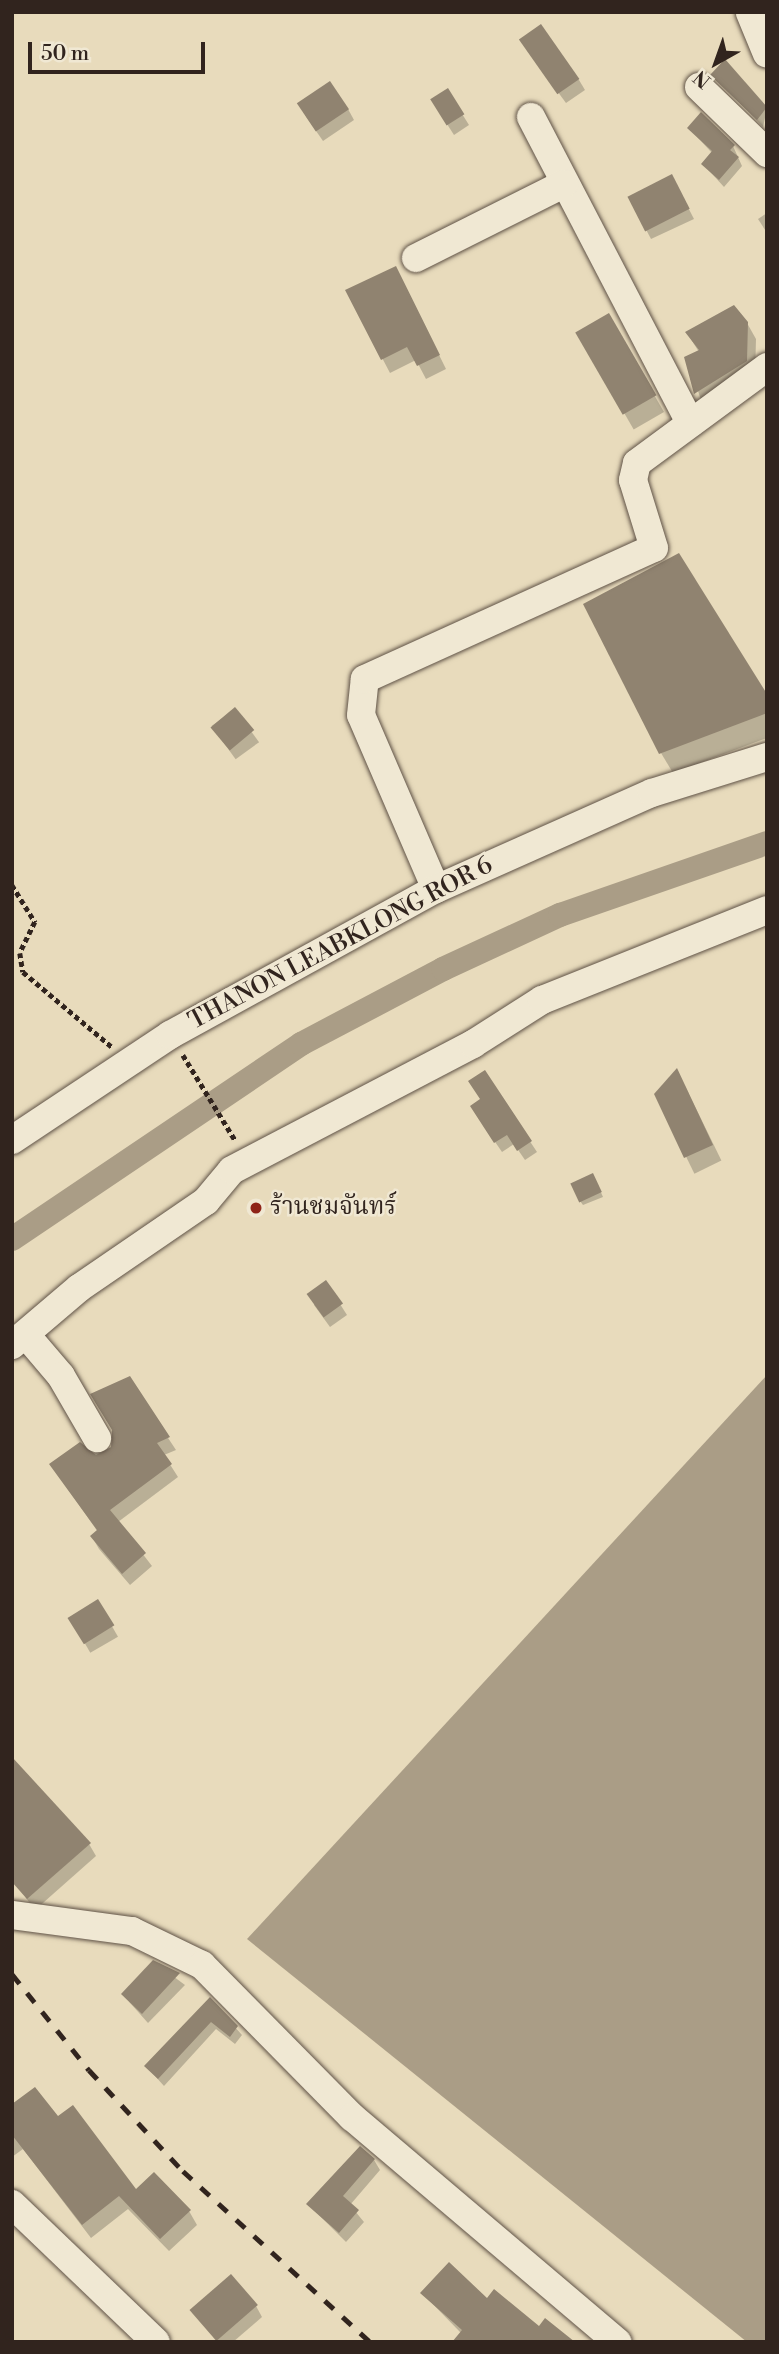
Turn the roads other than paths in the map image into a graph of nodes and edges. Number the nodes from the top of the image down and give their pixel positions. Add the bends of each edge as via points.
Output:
1 (750, 13) edge
2 (767, 54) edge
3 (699, 87) dead end
4 (531, 117) dead end
5 (767, 153) edge
6 (564, 184) junction
7 (416, 258) dead end
8 (767, 367) edge
9 (690, 422) junction
10 (767, 757) edge
11 (436, 889) junction
12 (767, 910) edge
13 (12, 1140) edge
14 (20, 1340) edge
15 (97, 1438) dead end
16 (12, 1915) edge
17 (12, 2204) edge
18 (156, 2342) edge
19 (617, 2342) edge

1 - 2 street
3 - 5 street
4 - 6 street
6 - 7 street
6 - 9 street
8 - 9 street
9 - 11 street via 641,458 634,472 654,548 365,679 361,715
10 - 11 street, THANON LEABKLONG ROR 6 via 652,793
11 - 13 street, THANON LEABKLONG ROR 6 via 170,1035
12 - 14 street via 542,1000 473,1044 232,1170 206,1201 79,1288
14 - 15 street via 61,1376
16 - 19 street via 147,1935 202,1965 352,2117
17 - 18 street

